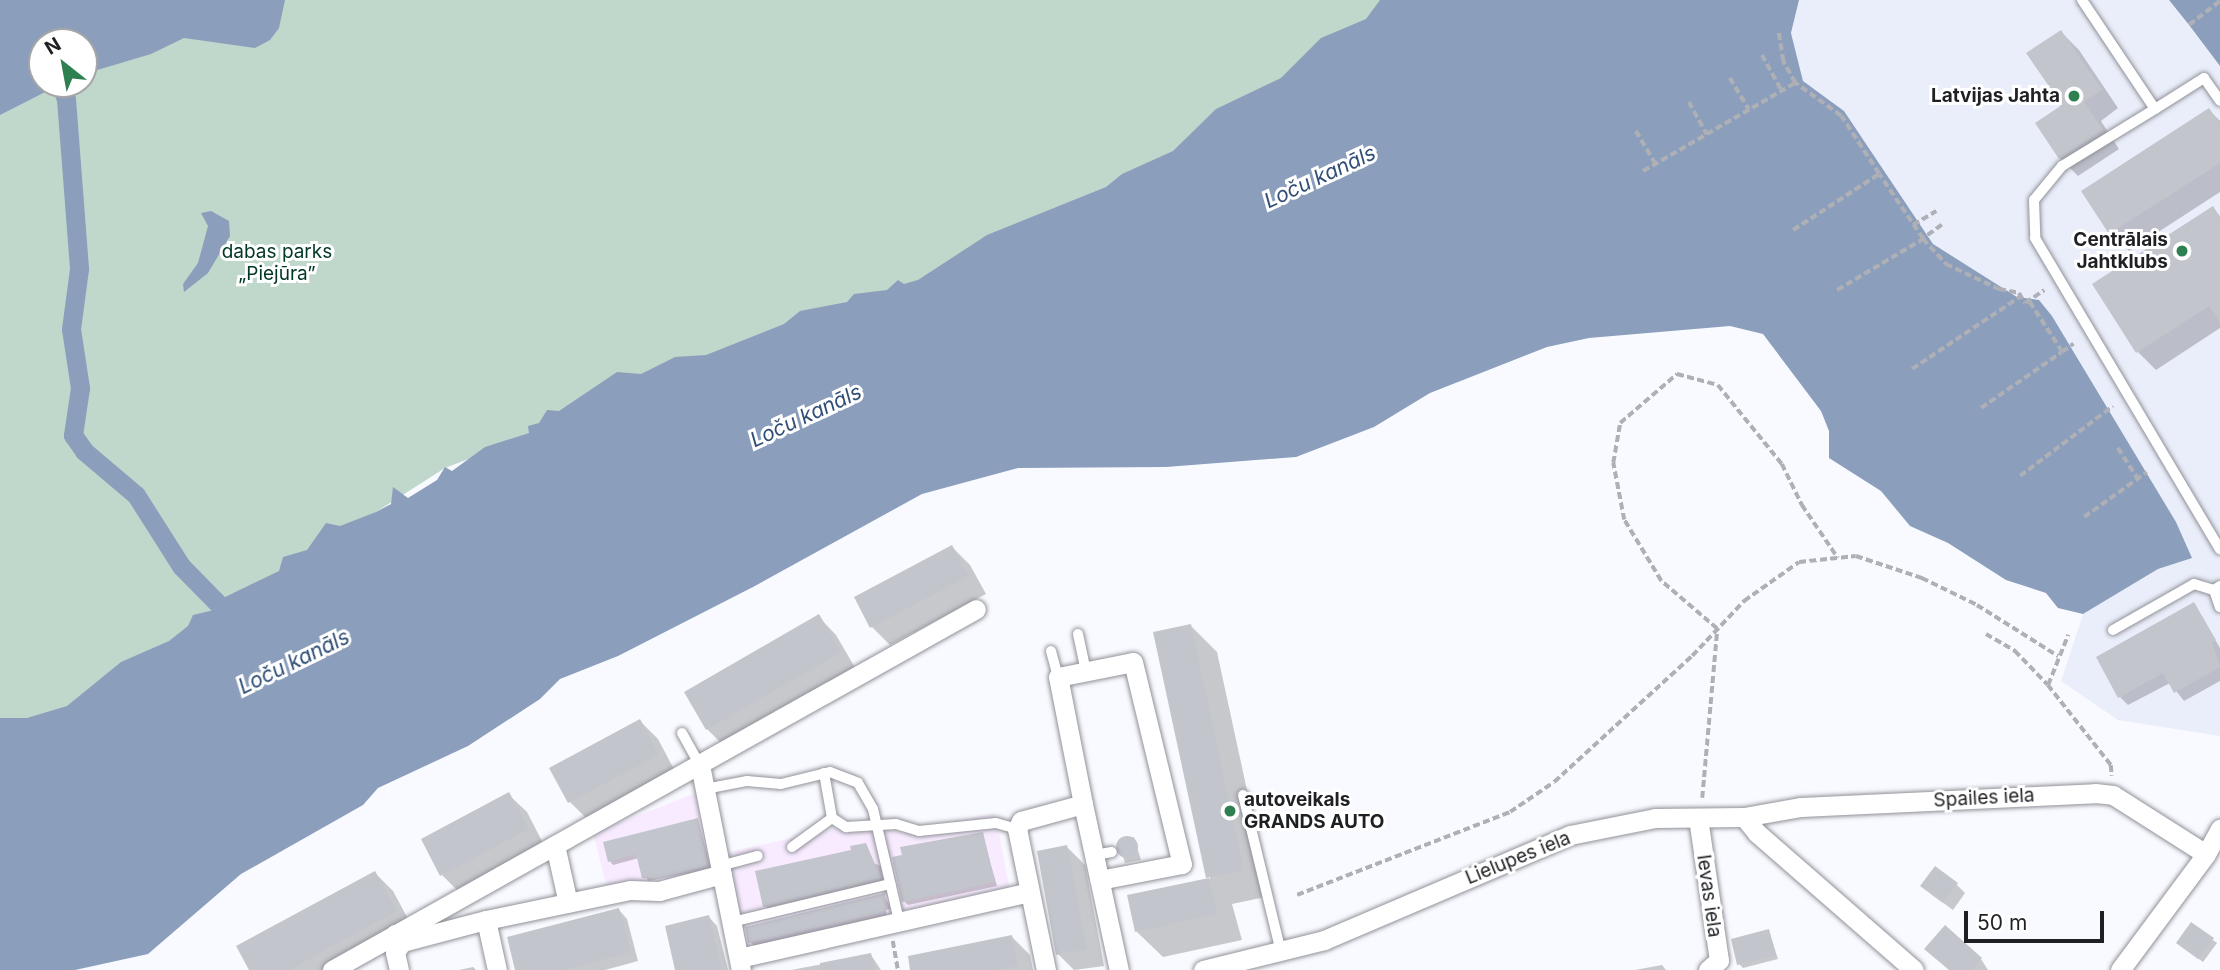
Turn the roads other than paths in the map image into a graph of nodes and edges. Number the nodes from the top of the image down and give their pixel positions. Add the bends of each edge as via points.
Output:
1 (2082, 0) edge
2 (2220, 101) edge
3 (2155, 109) junction
4 (2220, 549) edge
5 (2217, 588) edge
6 (2220, 607) edge
7 (976, 609) dead end
8 (2113, 630) dead end
9 (1078, 634) dead end
10 (1051, 651) dead end
11 (1086, 672) junction
12 (1058, 677) junction
13 (682, 733) dead end
14 (700, 765) junction
15 (824, 773) junction
16 (705, 789) junction
17 (1243, 795) dead end
18 (1083, 804) junction
19 (1744, 817) junction
20 (832, 818) junction
21 (1698, 818) junction
22 (876, 825) junction
23 (1017, 829) junction
24 (2220, 829) edge
25 (555, 845) junction
26 (792, 846) dead end
27 (2206, 855) junction
28 (758, 856) dead end
29 (721, 870) junction
30 (1100, 880) junction
31 (890, 884) junction
32 (1029, 892) junction
33 (568, 903) junction
34 (486, 920) junction
35 (732, 922) junction
36 (895, 922) junction
37 (398, 938) junction
38 (1281, 952) junction
39 (740, 964) edge
40 (332, 970) edge
41 (399, 970) edge
42 (497, 970) edge
43 (1046, 970) edge
44 (1119, 970) edge
45 (1203, 970) edge
46 (1708, 970) edge
47 (1914, 970) edge
48 (2119, 970) edge

1 - 3 lane
2 - 3 lane via 2204,78
3 - 4 lane via 2062,166 2034,200 2035,238
5 - 6 lane
5 - 8 lane via 2194,584
7 - 14 street
9 - 11 lane
10 - 12 lane
11 - 12 street
11 - 30 street via 1133,662 1182,864
12 - 18 street
13 - 14 lane
14 - 16 street
14 - 25 street
15 - 16 lane via 781,784 747,781
15 - 20 lane
15 - 22 lane via 858,783
16 - 29 street
17 - 38 lane
18 - 23 street via 1021,821
18 - 30 street via 1103,853
19 - 21 street, Lielupes iela
19 - 27 street, Spailes iela via 1801,807 2113,795
19 - 47 street
20 - 22 lane via 846,827
20 - 26 lane
21 - 38 street, Lielupes iela via 1655,818 1570,835 1324,940
21 - 46 street, Ievas iela via 1718,960
22 - 23 lane via 919,831 996,824
22 - 31 lane
23 - 32 street
24 - 27 street
25 - 33 street
25 - 37 street
27 - 48 street
28 - 29 lane
29 - 33 street via 659,891 630,890
29 - 35 street
30 - 44 street
31 - 35 lane
31 - 36 lane
32 - 36 street
32 - 43 street
33 - 34 street
34 - 37 street
34 - 42 street
35 - 39 street
36 - 39 street
37 - 40 street
37 - 41 street
38 - 45 street, Lielupes iela

